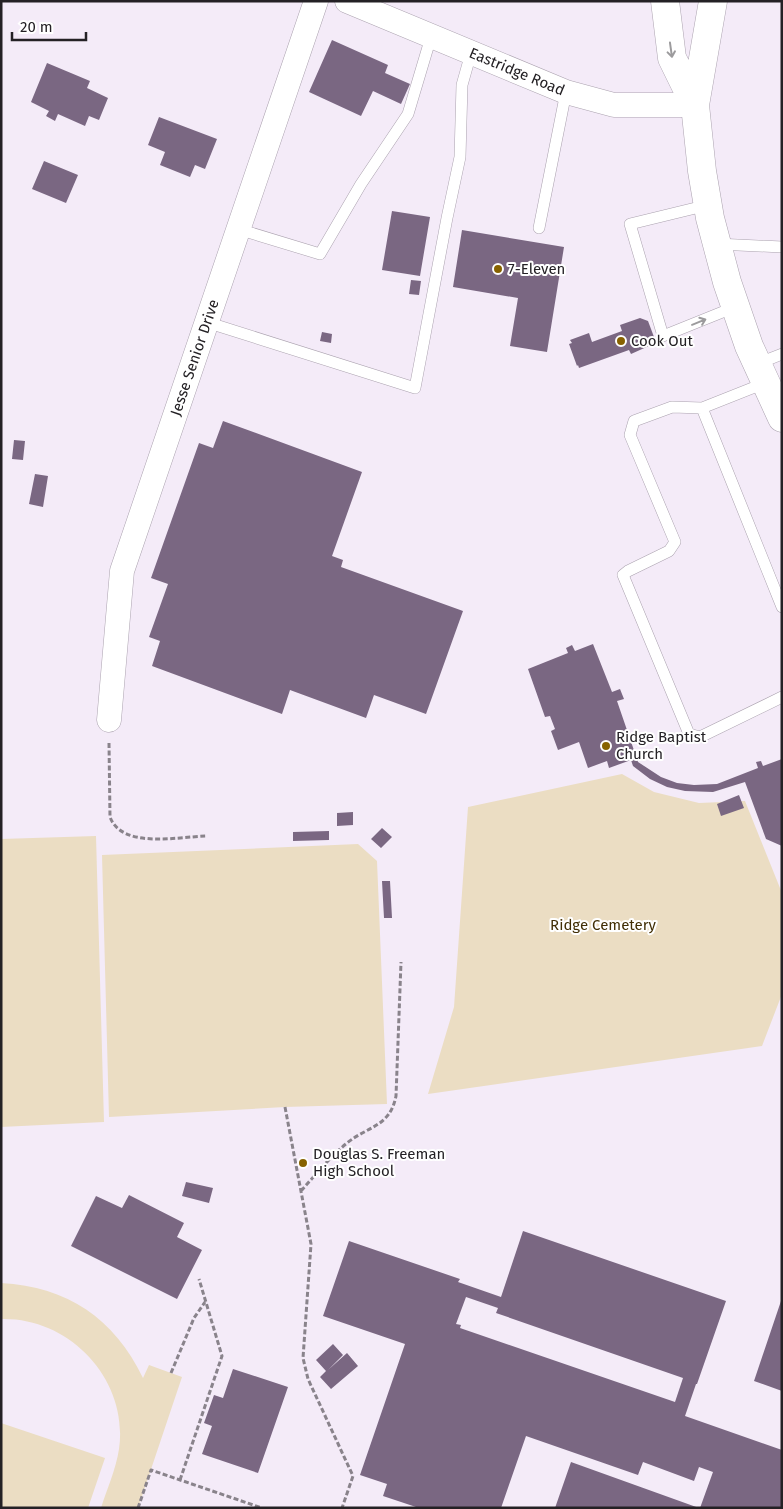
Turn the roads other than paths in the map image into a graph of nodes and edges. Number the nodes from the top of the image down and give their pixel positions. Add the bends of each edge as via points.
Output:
1 (316, 1) edge
2 (346, 1) edge
3 (665, 1) edge
4 (713, 1) edge
5 (431, 37) junction
6 (471, 54) junction
7 (566, 92) junction
8 (695, 105) junction
9 (708, 205) junction
10 (539, 228) dead end
11 (238, 229) junction
12 (717, 244) junction
13 (782, 247) edge
14 (735, 307) junction
15 (206, 322) junction
16 (782, 354) edge
17 (761, 373) junction
18 (702, 408) junction
19 (782, 418) edge
20 (782, 607) edge
21 (782, 698) edge
22 (109, 720) road end

1 - 11 street, Jesse Senior Drive
2 - 5 street, Eastridge Road
3 -> 8 main road via 672,58
4 - 8 main road
5 - 6 street, Eastridge Road
5 - 11 lane via 408,114 361,184 320,254
6 - 7 street, Eastridge Road
6 - 15 lane via 462,85 460,157 415,388
7 - 8 street, Eastridge Road via 614,105
7 - 10 lane
8 - 9 main road
9 - 12 main road
9 -> 14 lane via 630,224 663,336
11 - 15 street, Jesse Senior Drive
12 - 13 lane
12 - 14 main road
14 - 17 main road
15 - 22 street, Jesse Senior Drive via 122,571
16 - 17 lane
17 - 18 lane
17 - 19 main road
18 - 20 lane
18 - 21 lane via 672,407 634,421 630,435 675,542 669,551 623,575 690,734 700,736

